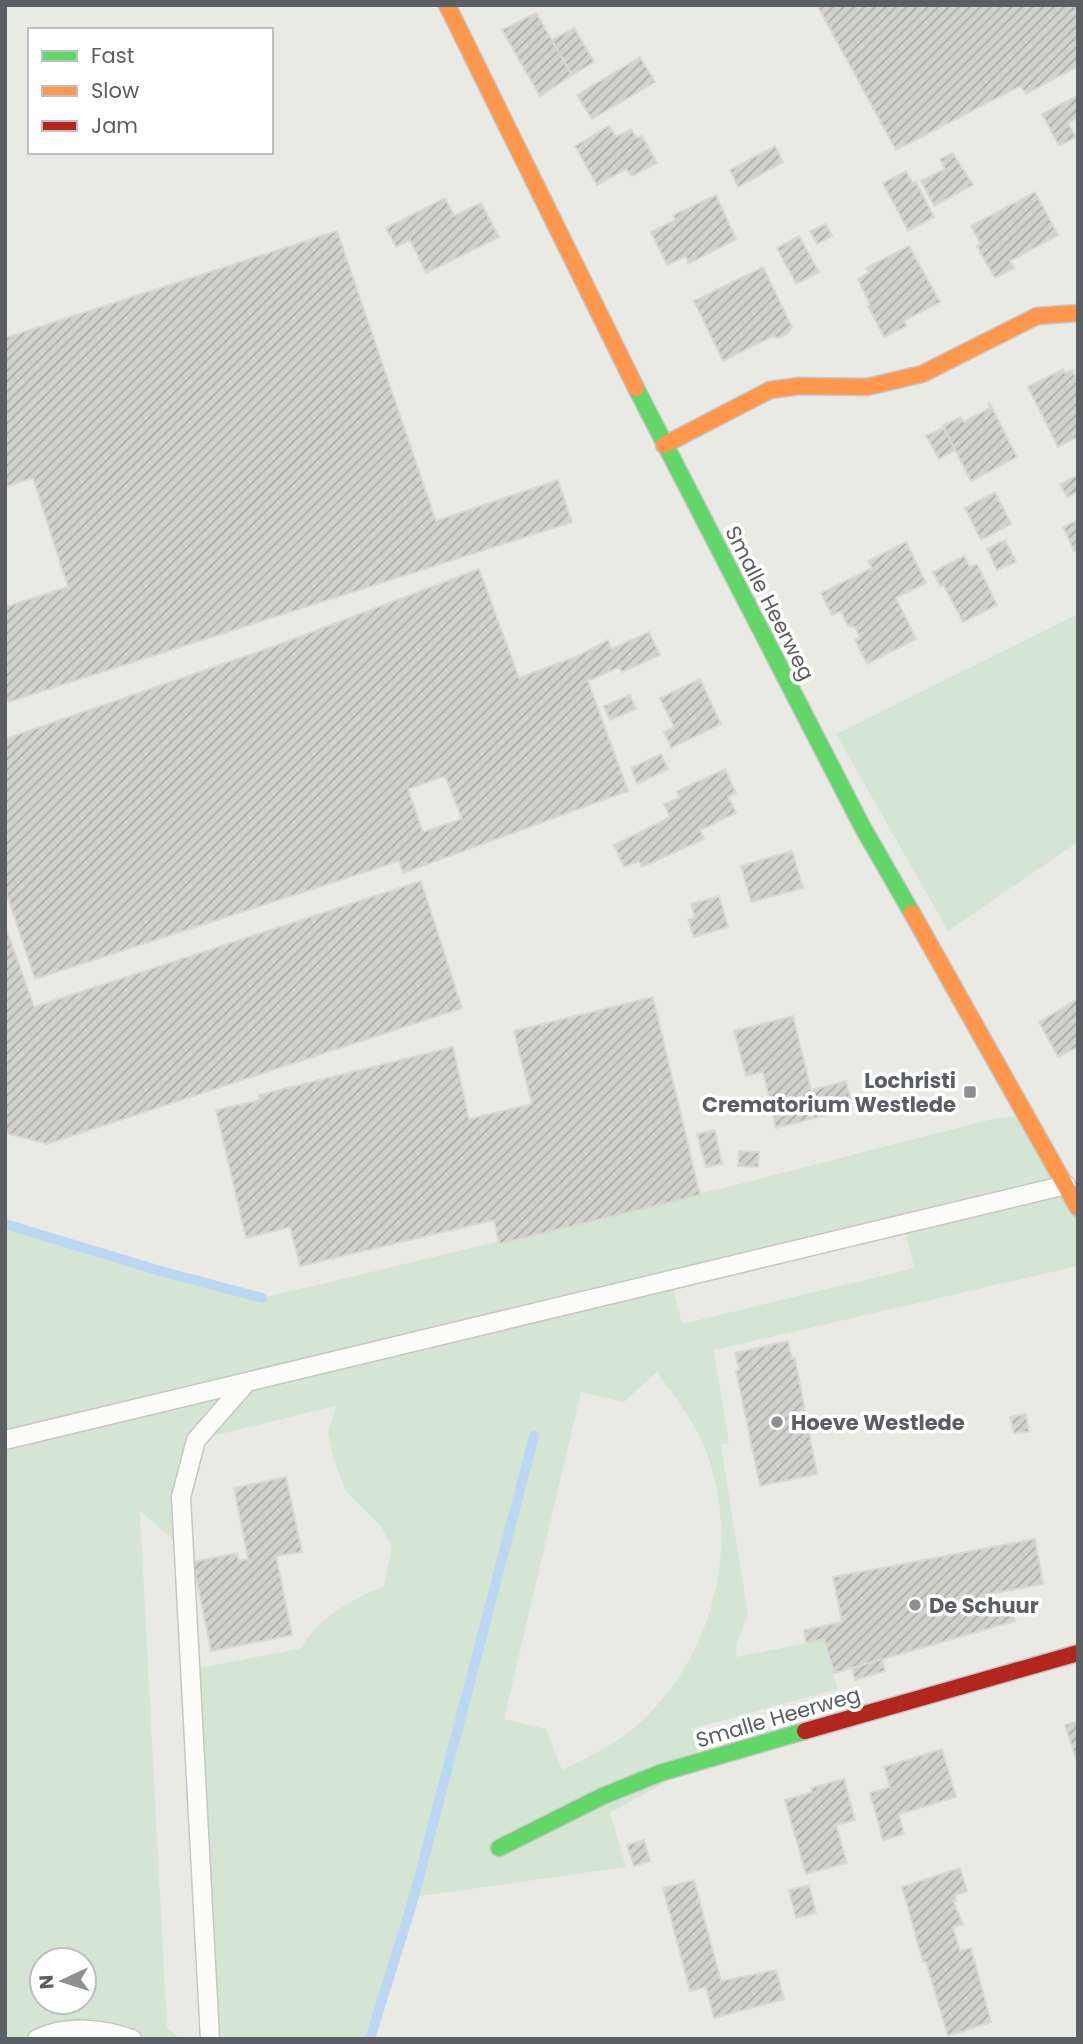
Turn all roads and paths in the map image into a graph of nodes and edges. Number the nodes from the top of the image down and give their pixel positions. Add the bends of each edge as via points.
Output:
1 (447, 5) edge
2 (1078, 313) edge
3 (664, 445) junction
4 (1066, 1185) junction
5 (1078, 1208) edge
6 (247, 1382) junction
7 (5, 1440) edge
8 (1078, 1653) edge
9 (499, 1848) dead end
10 (37, 2039) edge
11 (132, 2039) edge
12 (210, 2039) edge

1 - 3 street, Smalle Heerweg
2 - 3 street via 1037,316 922,374 878,385 770,390
3 - 4 street, Smalle Heerweg via 863,828
4 - 5 street, Smalle Heerweg
4 - 6 lane
6 - 7 lane
6 - 12 lane via 196,1440 181,1497
8 - 9 street, Smalle Heerweg via 660,1773
10 - 11 lane via 76,2030 112,2032

